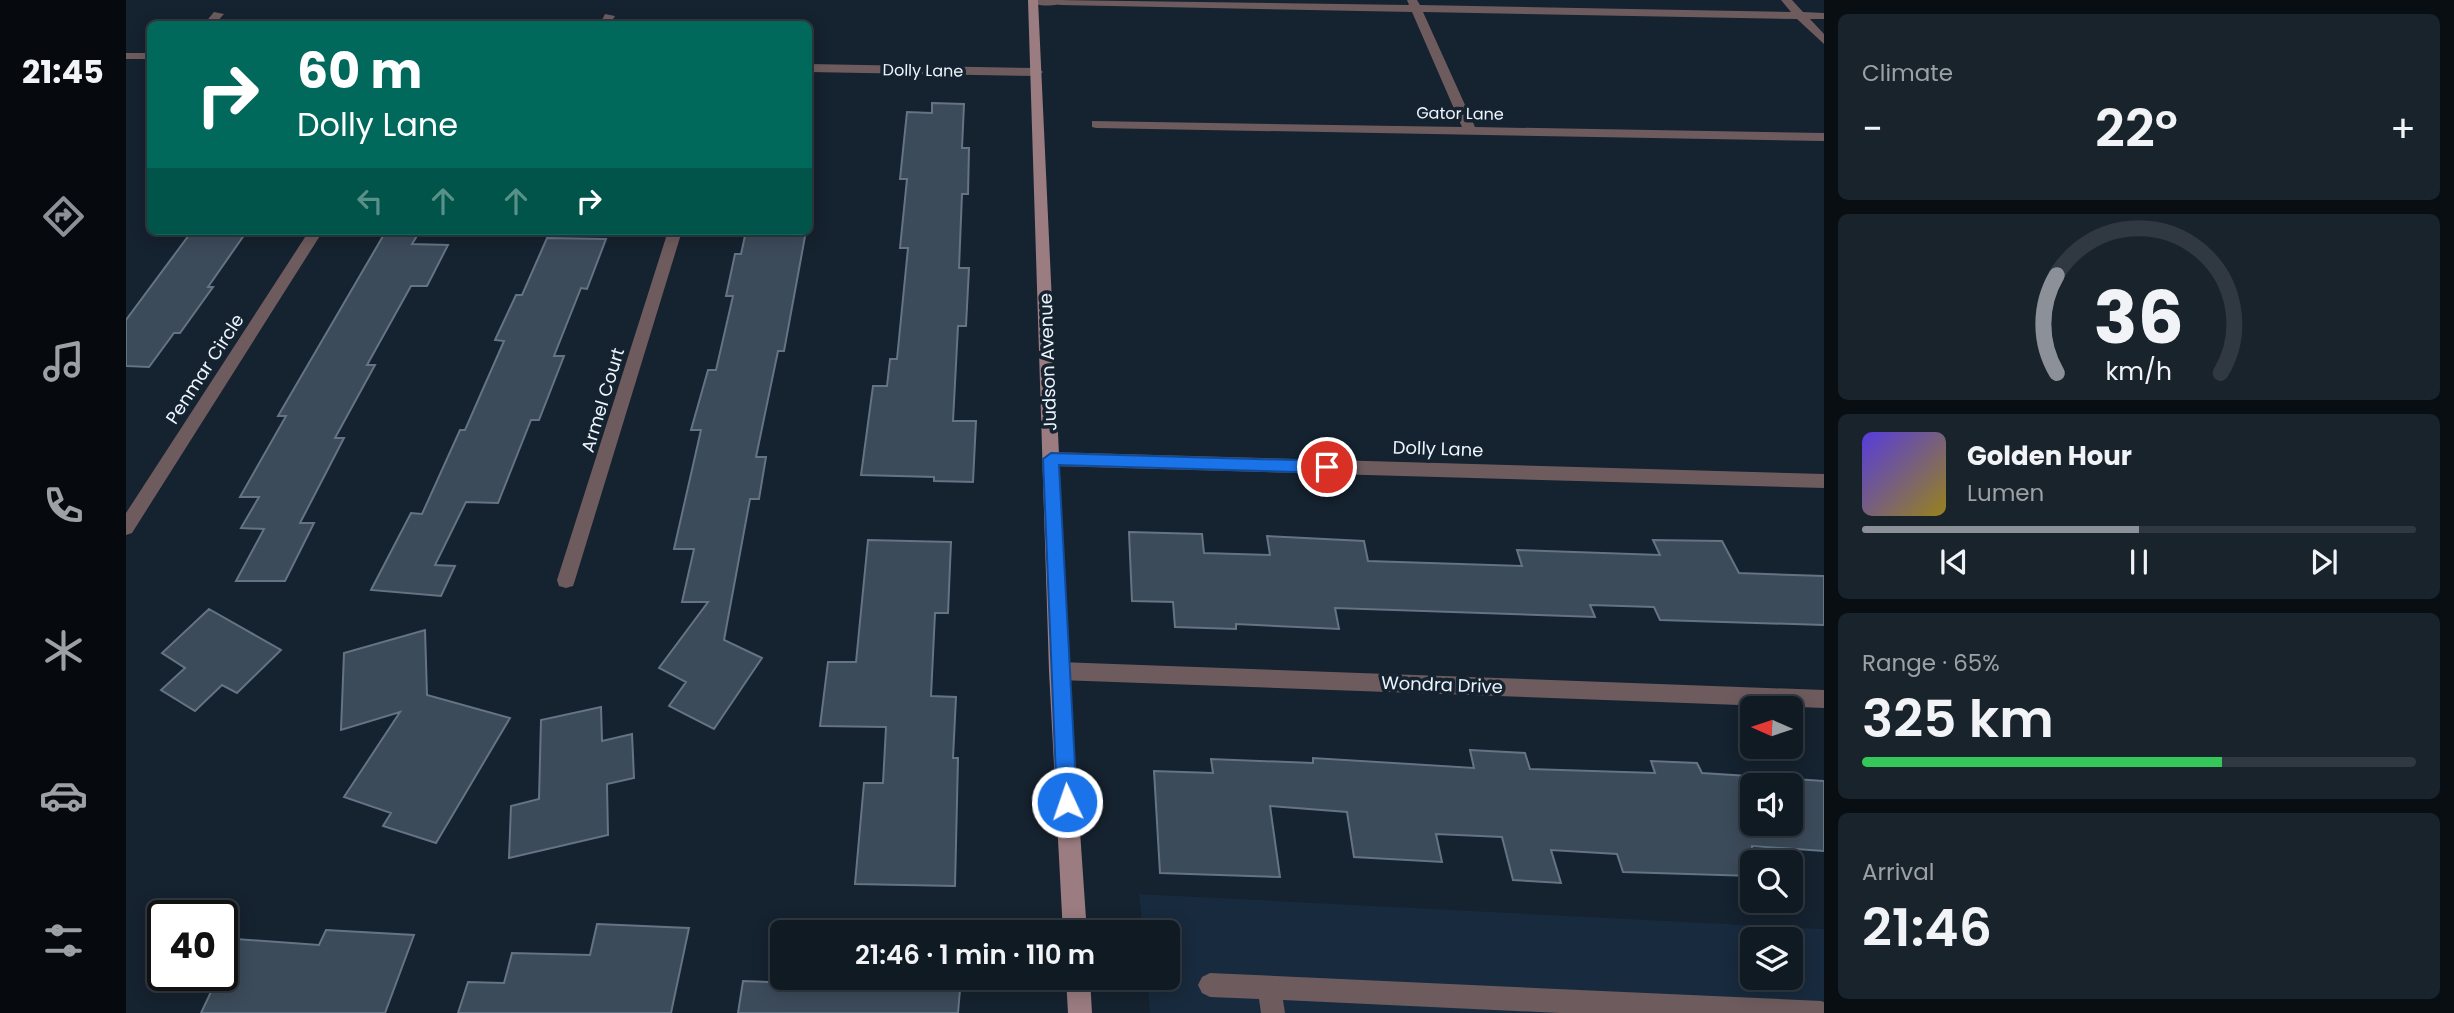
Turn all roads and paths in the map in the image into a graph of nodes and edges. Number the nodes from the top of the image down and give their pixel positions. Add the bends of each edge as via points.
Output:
1 (1786, 0) edge
2 (1033, 1) edge
3 (1414, 4) edge
4 (218, 14) dead end
5 (1801, 16) junction
6 (1824, 16) edge
7 (212, 21) edge
8 (1824, 41) edge
9 (147, 56) edge
10 (128, 58) edge
11 (812, 68) edge
12 (1037, 72) junction
13 (1096, 124) dead end
14 (1470, 131) junction
15 (1824, 137) edge
16 (313, 235) edge
17 (675, 235) edge
18 (1051, 459) junction
19 (1824, 481) edge
20 (126, 528) edge
21 (566, 580) dead end
22 (1059, 671) junction
23 (1824, 699) edge
24 (1074, 920) edge
25 (1210, 985) dead end
26 (1270, 988) junction
27 (1079, 990) edge
28 (1080, 1013) edge
29 (1273, 1013) edge
30 (1821, 1013) edge

1 - 5 street
2 - 3 street
2 - 12 street, Judson Avenue
3 - 5 street
3 - 14 street
4 - 7 street
5 - 6 street
5 - 8 street
9 - 10 street
11 - 12 street, Dolly Lane
12 - 18 street, Judson Avenue
13 - 14 street, Gator Lane
14 - 15 street, Gator Lane
16 - 20 street, Penmar Circle
17 - 21 street, Armel Court
18 - 19 street, Dolly Lane
18 - 22 street, Judson Avenue
22 - 23 street, Wondra Drive
22 - 24 street, Judson Avenue
25 - 26 street
26 - 29 street
26 - 30 street
27 - 28 street

